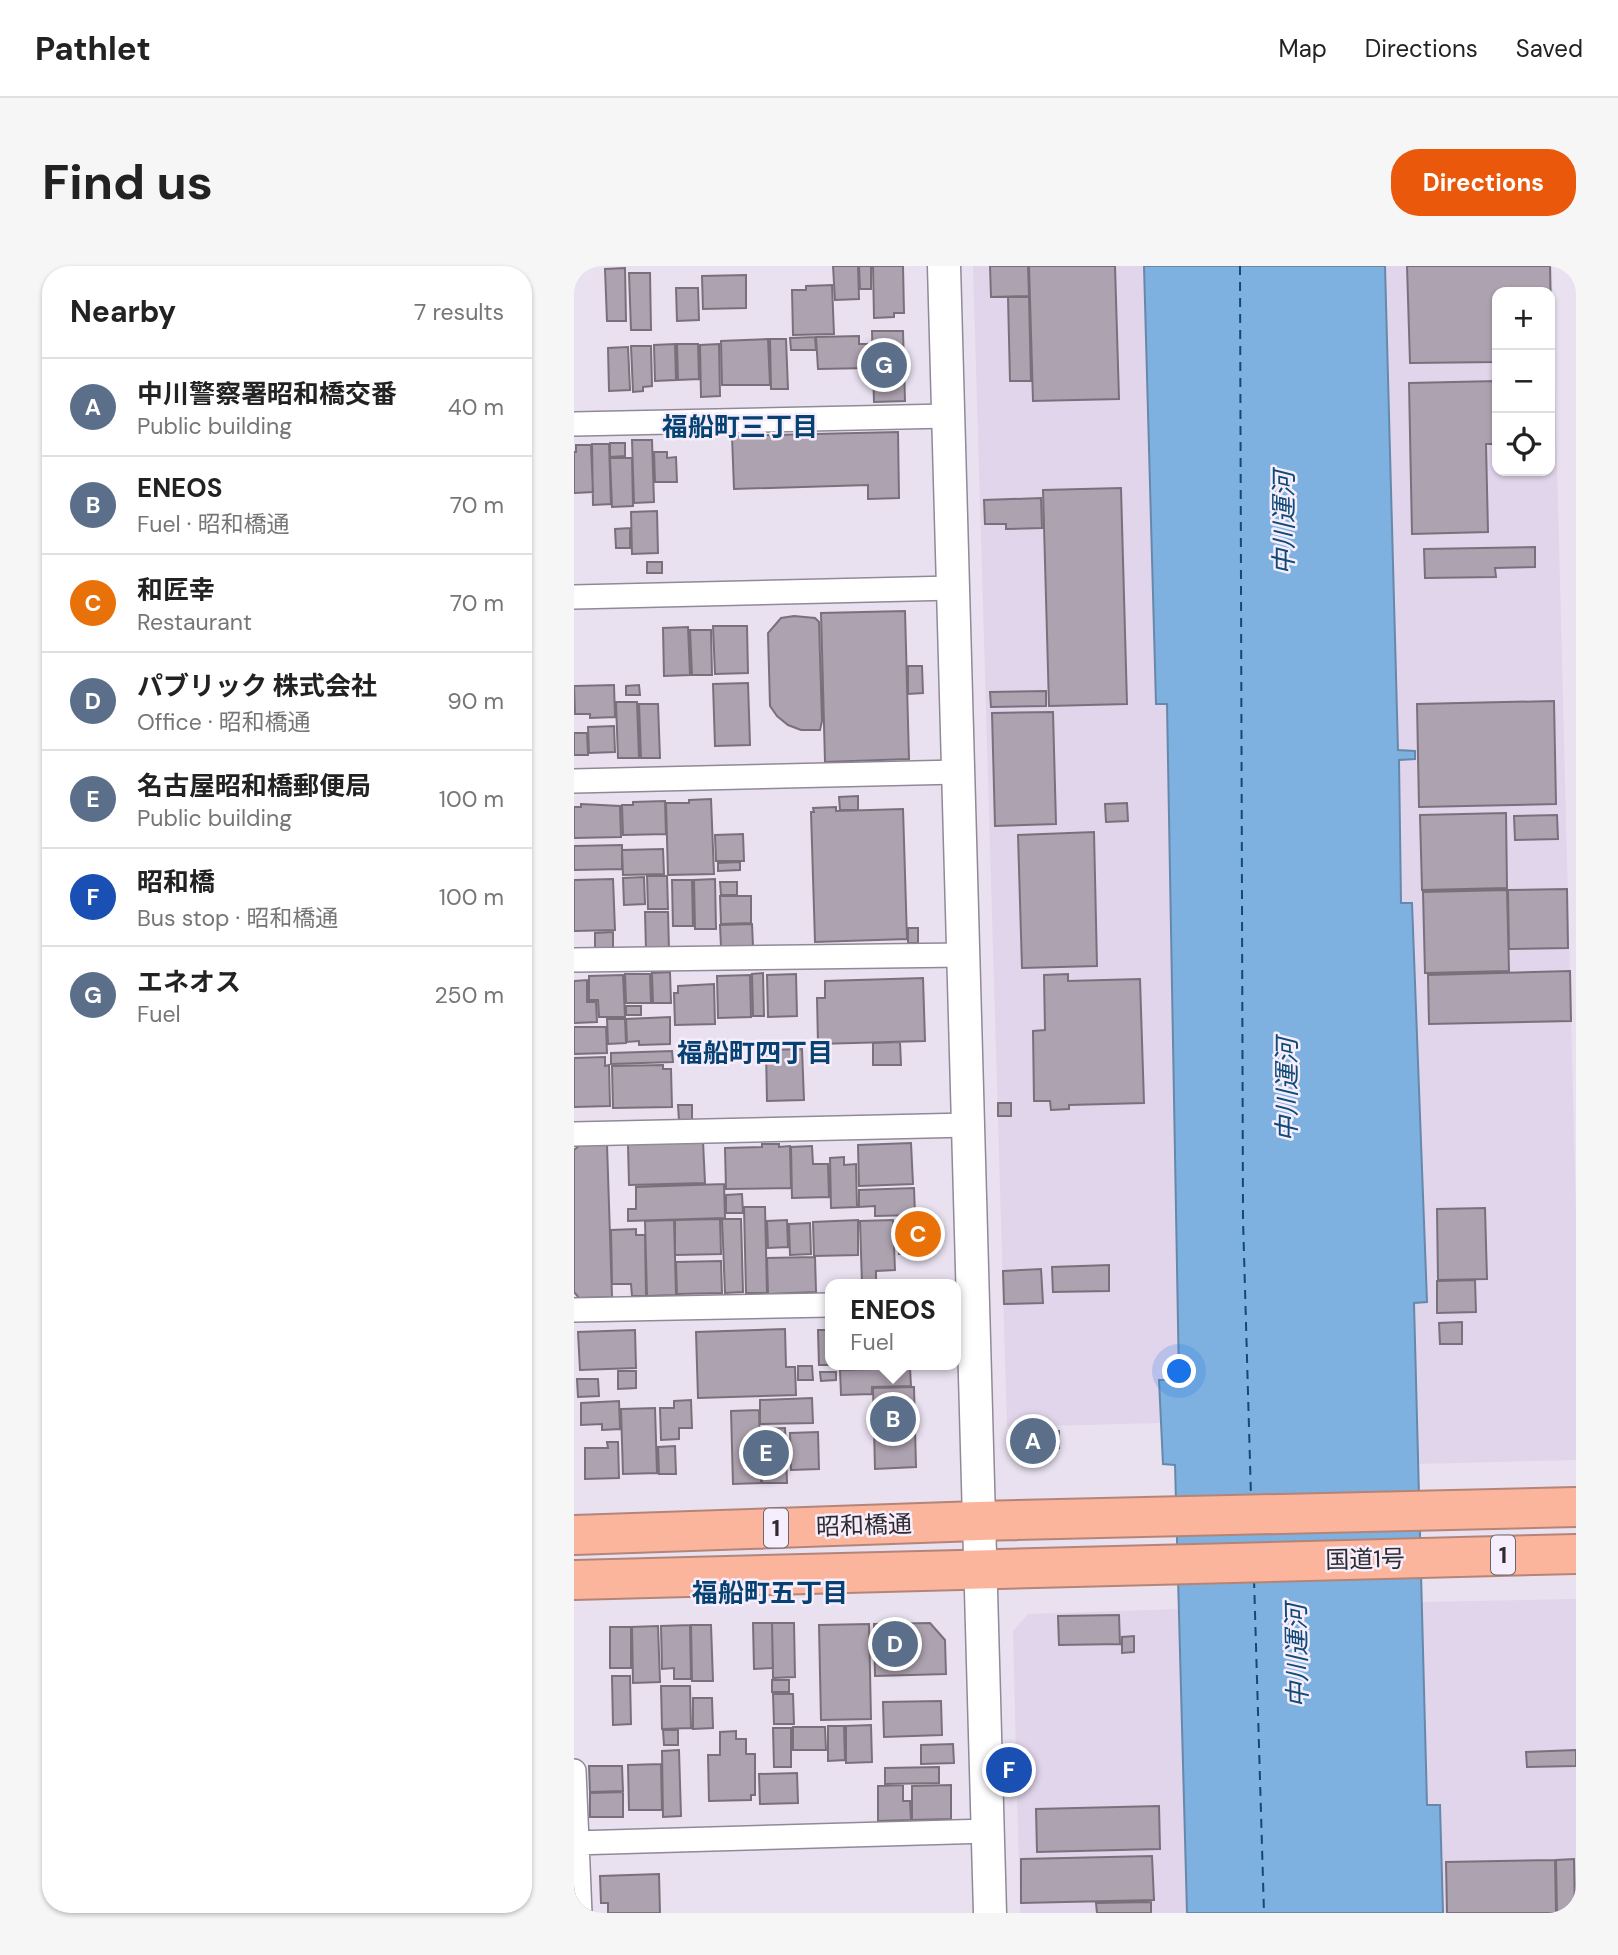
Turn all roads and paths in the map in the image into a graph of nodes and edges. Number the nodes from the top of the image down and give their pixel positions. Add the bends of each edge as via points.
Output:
1 (944, 266) edge
2 (948, 416) junction
3 (574, 424) edge
4 (953, 588) junction
5 (574, 597) edge
6 (958, 772) junction
7 (574, 781) edge
8 (963, 956) junction
9 (574, 960) edge
10 (968, 1125) junction
11 (574, 1134) edge
12 (964, 1302) edge
13 (825, 1305) edge
14 (574, 1310) edge
15 (1576, 1507) edge
16 (1154, 1516) joint
17 (978, 1521) junction
18 (574, 1535) edge
19 (1576, 1554) edge
20 (1154, 1564) joint
21 (980, 1569) junction
22 (574, 1580) edge
23 (574, 1771) edge
24 (988, 1831) junction
25 (576, 1843) edge
26 (580, 1913) edge
27 (990, 1913) edge

1 - 2 street
2 - 3 street
2 - 4 street
4 - 5 street
4 - 6 street
6 - 7 street
6 - 8 street
8 - 9 street
8 - 10 street
10 - 11 street
10 - 12 street
12 - 17 street
13 - 14 street
15 - 16 highway, 国道1号 / 1
16 - 17 highway, 昭和橋通 / 1
17 - 18 highway, 昭和橋通 / 1
17 - 21 street
19 - 20 highway, 国道1号 / 1
20 - 21 highway, 昭和橋通 / 1
21 - 22 highway, 昭和橋通 / 1
21 - 24 street
23 - 25 street
24 - 25 street
24 - 27 street
25 - 26 street

